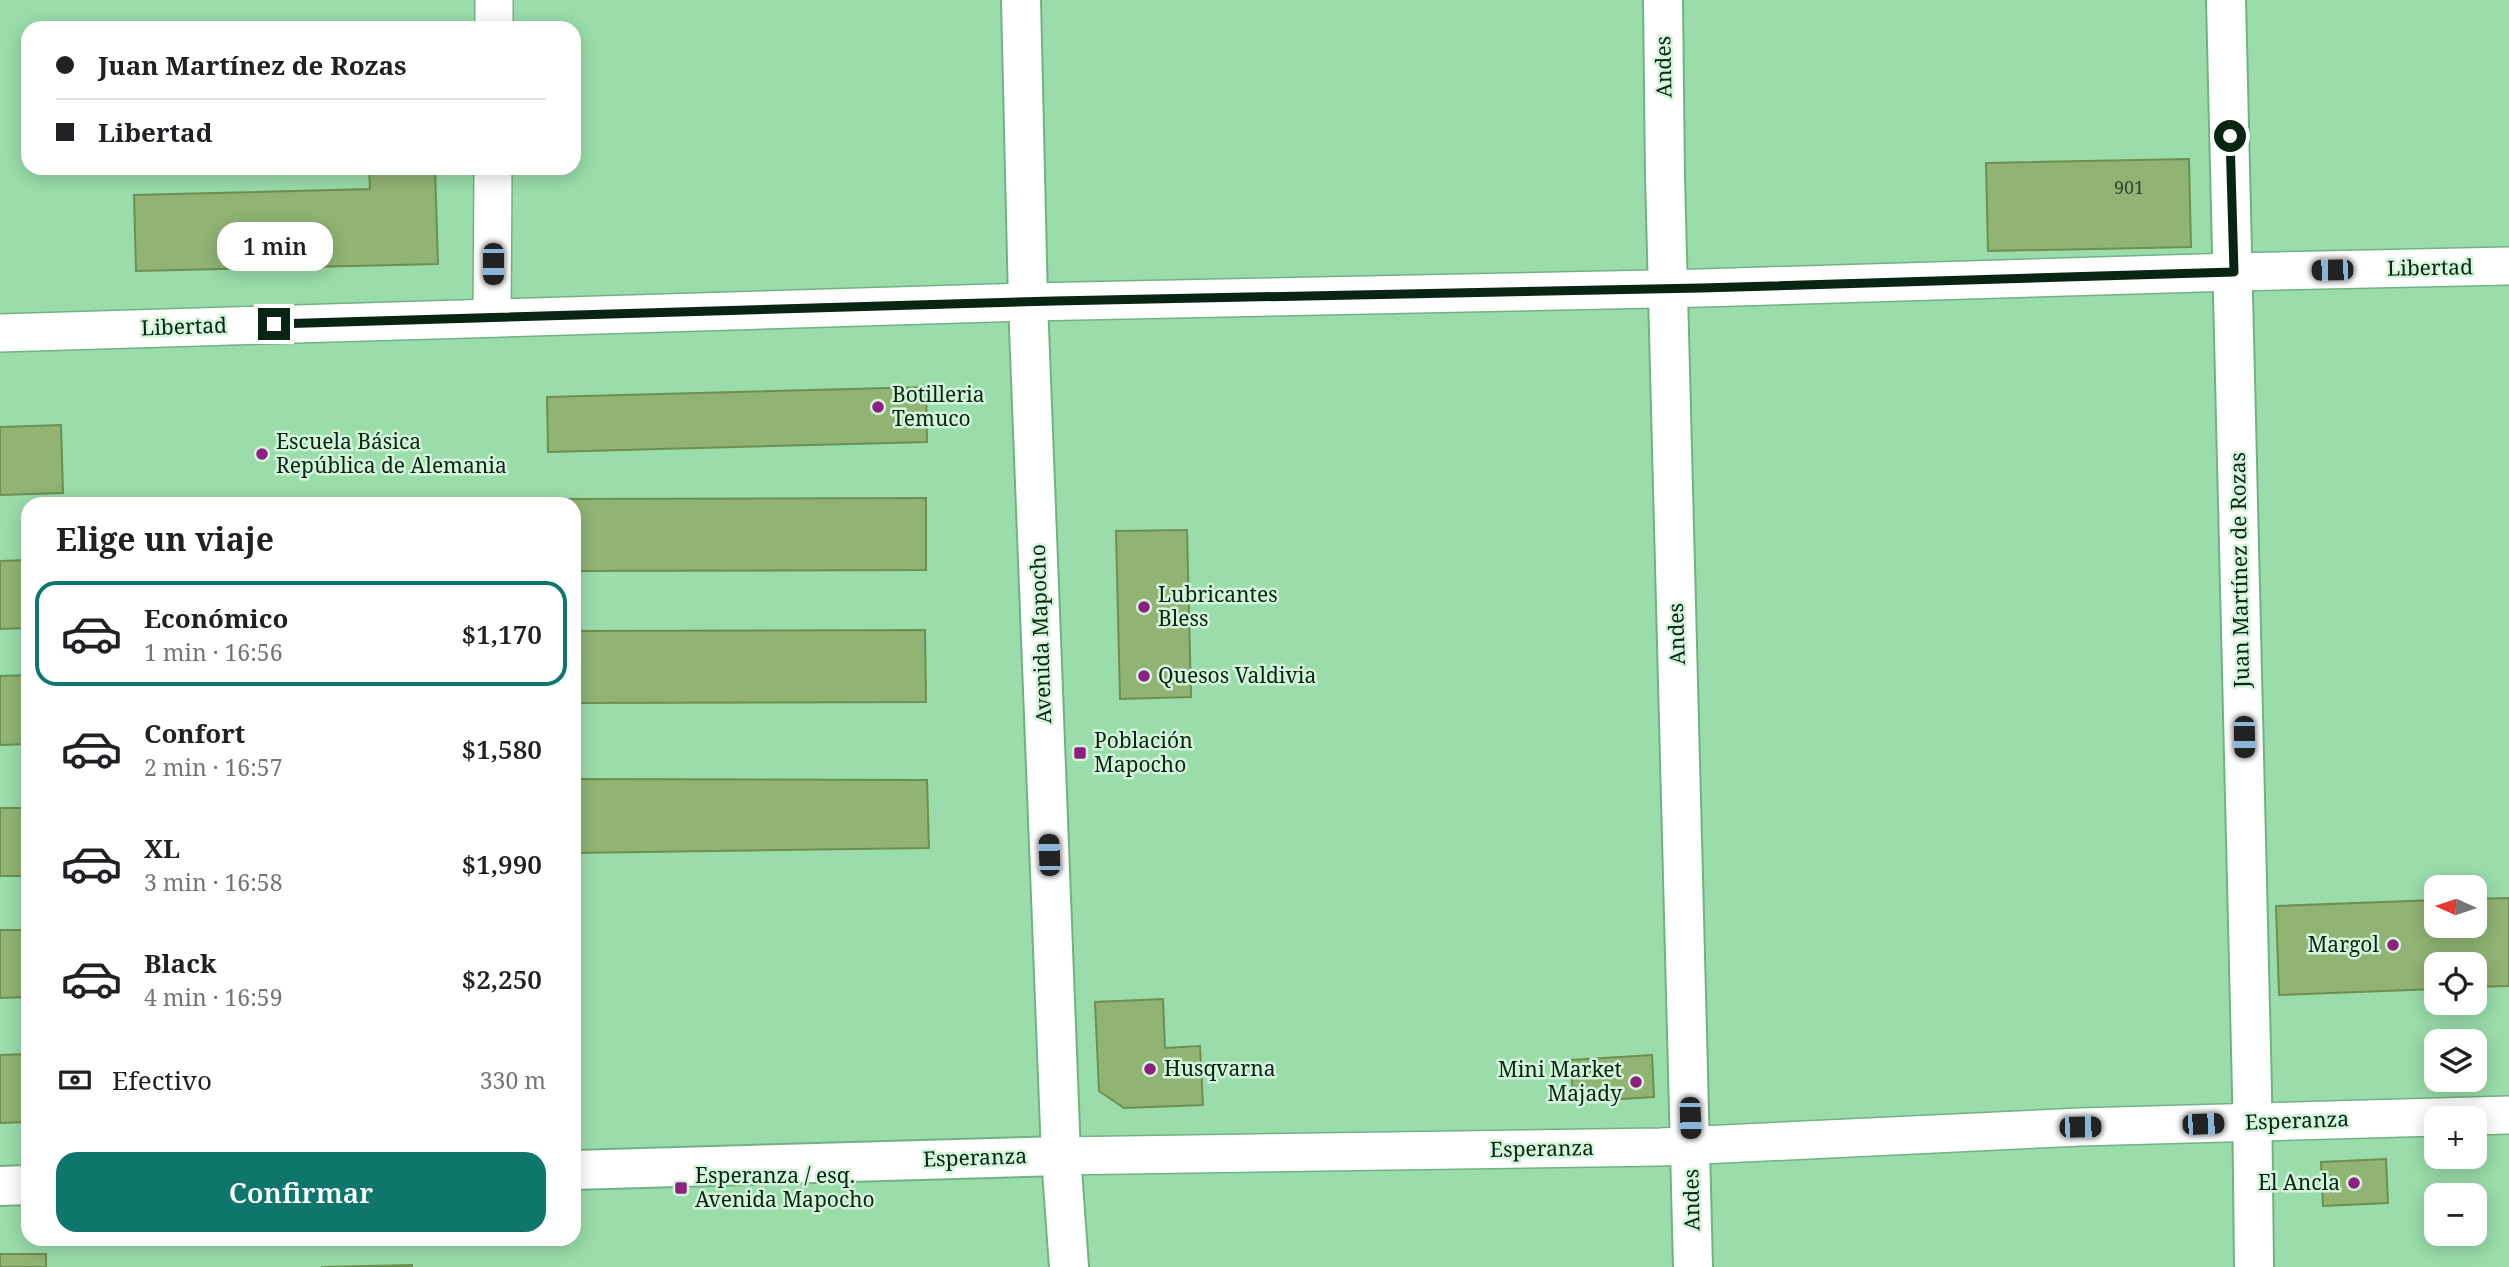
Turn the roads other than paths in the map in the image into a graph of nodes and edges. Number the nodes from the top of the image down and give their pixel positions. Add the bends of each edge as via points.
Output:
1 (494, 0) edge
2 (1021, 0) edge
3 (1663, 0) edge
4 (2226, 0) edge
5 (494, 21) edge
6 (493, 175) edge
7 (2509, 266) edge
8 (2234, 272) junction
9 (1668, 288) junction
10 (1028, 302) junction
11 (492, 318) junction
12 (0, 333) edge
13 (2509, 1115) edge
14 (2252, 1122) junction
15 (1691, 1146) junction
16 (1061, 1156) junction
17 (581, 1170) edge
18 (21, 1185) edge
19 (0, 1186) edge
20 (1069, 1267) edge
21 (1693, 1267) edge
22 (2253, 1267) edge

1 - 5 street
2 - 10 street, Avenida Mapocho
3 - 9 street, Andes
4 - 8 street, Juan Martínez de Rozas
6 - 11 street
7 - 8 street, Libertad
8 - 9 street, Libertad
8 - 14 street, Juan Martínez de Rozas
9 - 10 street, Libertad
9 - 15 street, Andes
10 - 11 street, Libertad
10 - 16 street, Avenida Mapocho
11 - 12 street, Libertad
13 - 14 street, Esperanza
14 - 15 street, Esperanza
14 - 22 street, Juan Martínez de Rozas
15 - 16 street, Esperanza
15 - 21 street, Andes
16 - 17 street, Esperanza
16 - 20 street, Avenida Mapocho
18 - 19 street

